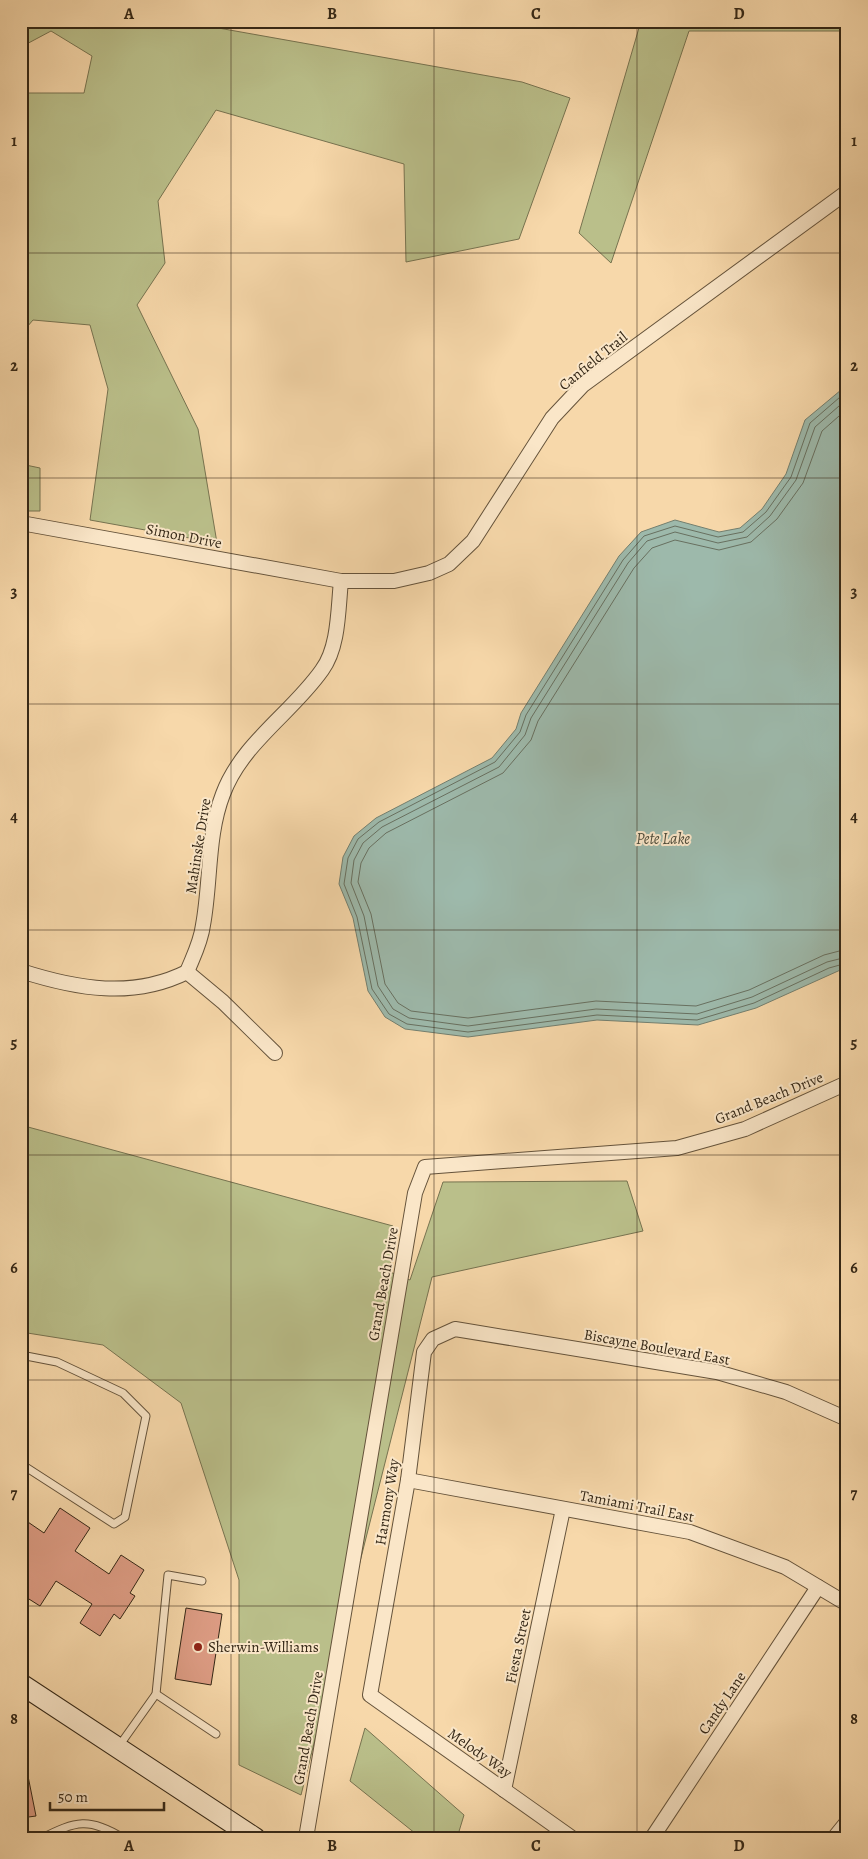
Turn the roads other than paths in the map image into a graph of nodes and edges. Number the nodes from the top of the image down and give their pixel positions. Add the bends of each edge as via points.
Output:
1 (847, 192) edge
2 (21, 523) edge
3 (341, 581) junction
4 (21, 971) edge
5 (187, 972) junction
6 (275, 1053) dead end
7 (847, 1083) edge
8 (455, 1329) joint
9 (21, 1355) edge
10 (847, 1419) edge
11 (21, 1464) edge
12 (408, 1480) junction
13 (563, 1509) junction
14 (202, 1581) dead end
15 (818, 1587) junction
16 (847, 1604) edge
17 (21, 1684) edge
18 (156, 1694) junction
19 (370, 1696) joint
20 (216, 1734) dead end
21 (119, 1747) junction
22 (504, 1790) junction
23 (847, 1822) edge
24 (42, 1838) edge
25 (123, 1838) edge
26 (255, 1838) edge
27 (306, 1838) edge
28 (572, 1838) edge
29 (652, 1838) edge
30 (834, 1838) edge

1 - 3 street, Canfield Trail via 583,385 552,418 473,541 449,564 429,573 394,581
2 - 3 street, Simon Drive
3 - 5 street, Mahinske Drive via 336,634 323,669 234,770 222,794 203,926
4 - 5 street via 89,988 132,989 166,982
5 - 6 street
7 - 27 street, Grand Beach Drive via 745,1128 677,1148 425,1167 415,1193
8 - 10 street, Biscayne Boulevard East via 716,1372 786,1392
8 - 12 street, Harmony Way via 433,1339 424,1352
9 - 11 lane via 57,1362 123,1393 146,1416 125,1517 114,1524
12 - 13 street, Tamiami Trail East
12 - 19 street, Harmony Way
13 - 15 street, Tamiami Trail East via 690,1532 785,1567
13 - 22 street, Fiesta Street
14 - 18 lane via 168,1575
15 - 16 street, Tamiami Trail East
15 - 29 street, Candy Lane
17 - 21 main road
18 - 20 lane
18 - 21 lane
19 - 22 street, Melody Way
21 - 26 main road
22 - 28 street, Melody Way
23 - 30 street
24 - 25 lane via 64,1826 84,1823 101,1826

